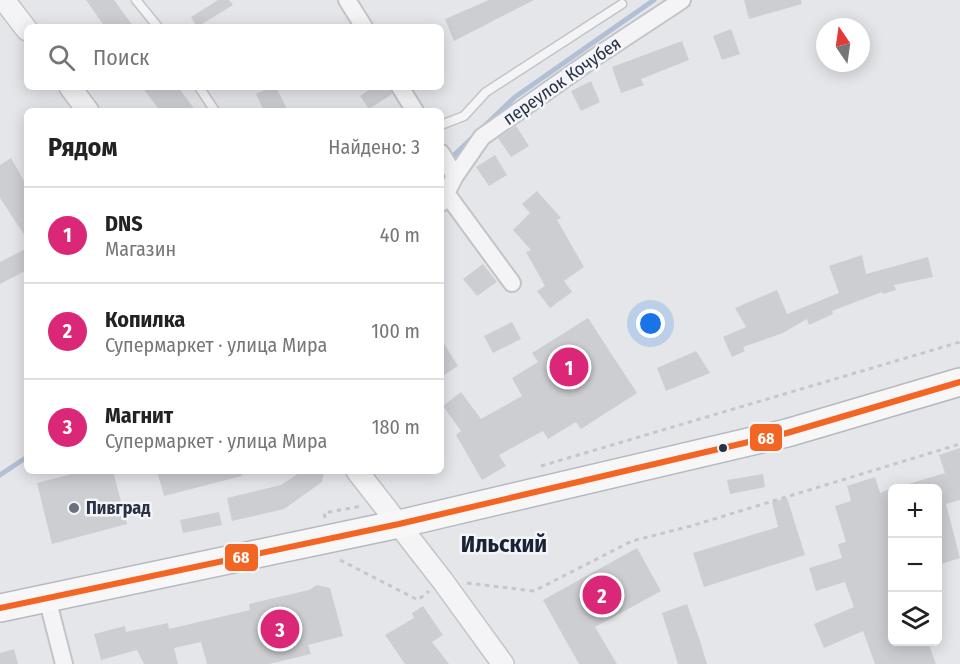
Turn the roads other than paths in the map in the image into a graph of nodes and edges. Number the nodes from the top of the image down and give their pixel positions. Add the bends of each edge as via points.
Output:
1 (4, 0) edge
2 (136, 0) edge
3 (347, 0) edge
4 (682, 0) edge
5 (622, 4) dead end
6 (156, 24) edge
7 (362, 24) edge
8 (24, 26) edge
9 (72, 90) edge
10 (201, 90) edge
11 (402, 90) edge
12 (86, 108) edge
13 (213, 108) edge
14 (413, 108) edge
15 (444, 124) edge
16 (444, 158) edge
17 (455, 176) junction
18 (444, 198) edge
19 (512, 283) dead end
20 (960, 382) edge
21 (359, 474) edge
22 (399, 524) junction
23 (47, 598) junction
24 (1, 606) edge
25 (64, 664) edge
26 (503, 664) edge

1 - 8 street
2 - 6 lane
3 - 7 street
4 - 17 street, переулок Кочубея via 482,137
5 - 15 lane via 486,92 464,116
9 - 12 street
10 - 13 lane
11 - 14 street
16 - 17 street
17 - 18 street, переулок Кочубея
18 - 19 street, переулок Кочубея
20 - 22 highway via 787,434
21 - 22 street
22 - 23 highway
22 - 26 street
23 - 24 highway
23 - 25 street

